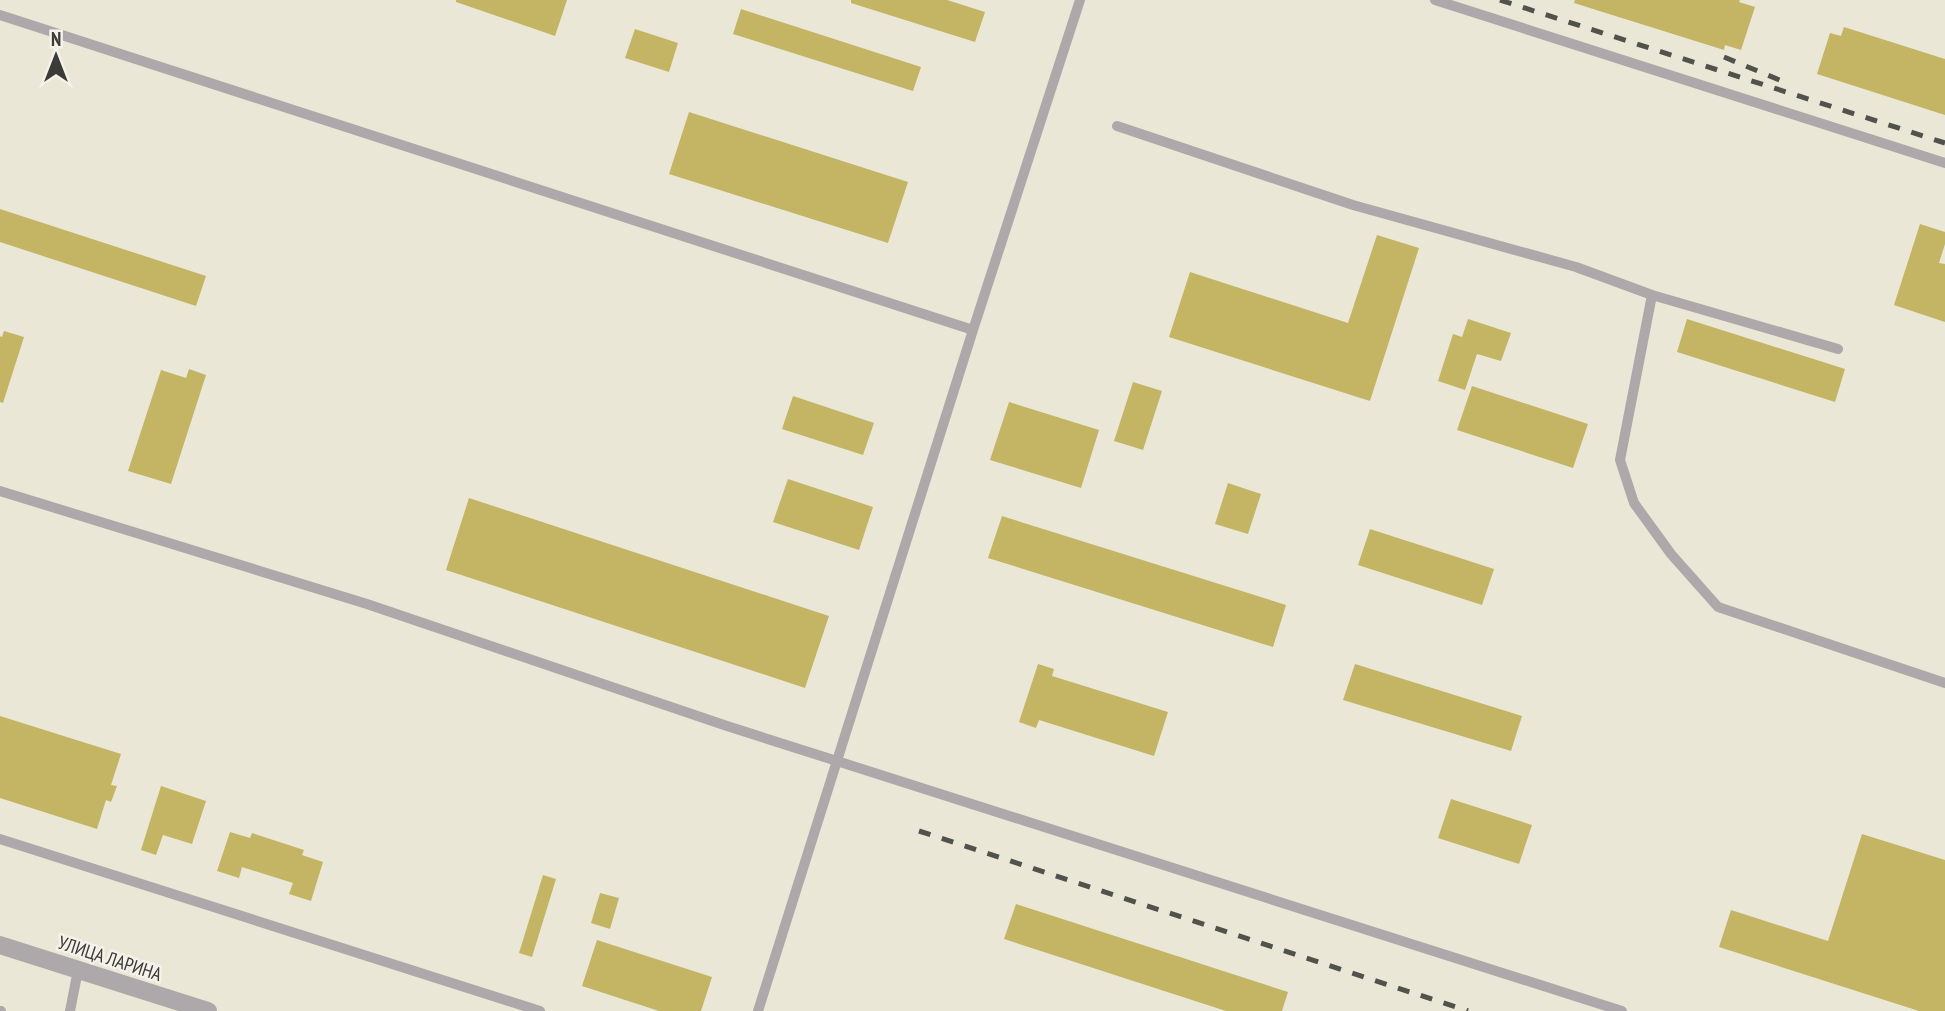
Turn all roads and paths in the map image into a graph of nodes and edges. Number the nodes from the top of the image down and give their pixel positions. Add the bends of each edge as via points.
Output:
1 (1080, 0) edge
2 (1435, 0) edge
3 (0, 15) edge
4 (1117, 126) dead end
5 (1945, 163) edge
6 (1652, 295) junction
7 (973, 330) junction
8 (1838, 349) dead end
9 (0, 491) edge
10 (1945, 683) edge
11 (836, 761) junction
12 (0, 839) edge
13 (0, 945) edge
14 (78, 970) junction
15 (70, 1011) edge
16 (208, 1011) edge
17 (540, 1011) edge
18 (758, 1011) edge
19 (1622, 1011) edge

1 - 7 lane
2 - 5 lane
3 - 7 lane
4 - 6 lane via 1353,205 1576,267
6 - 8 lane
6 - 10 lane via 1620,460 1634,503 1671,554 1718,607
7 - 11 lane
9 - 11 lane via 368,604
11 - 18 lane
11 - 19 lane
12 - 17 lane
13 - 14 street, УЛИЦА ЛАРИНА
14 - 15 lane
14 - 16 street, УЛИЦА ЛАРИНА

